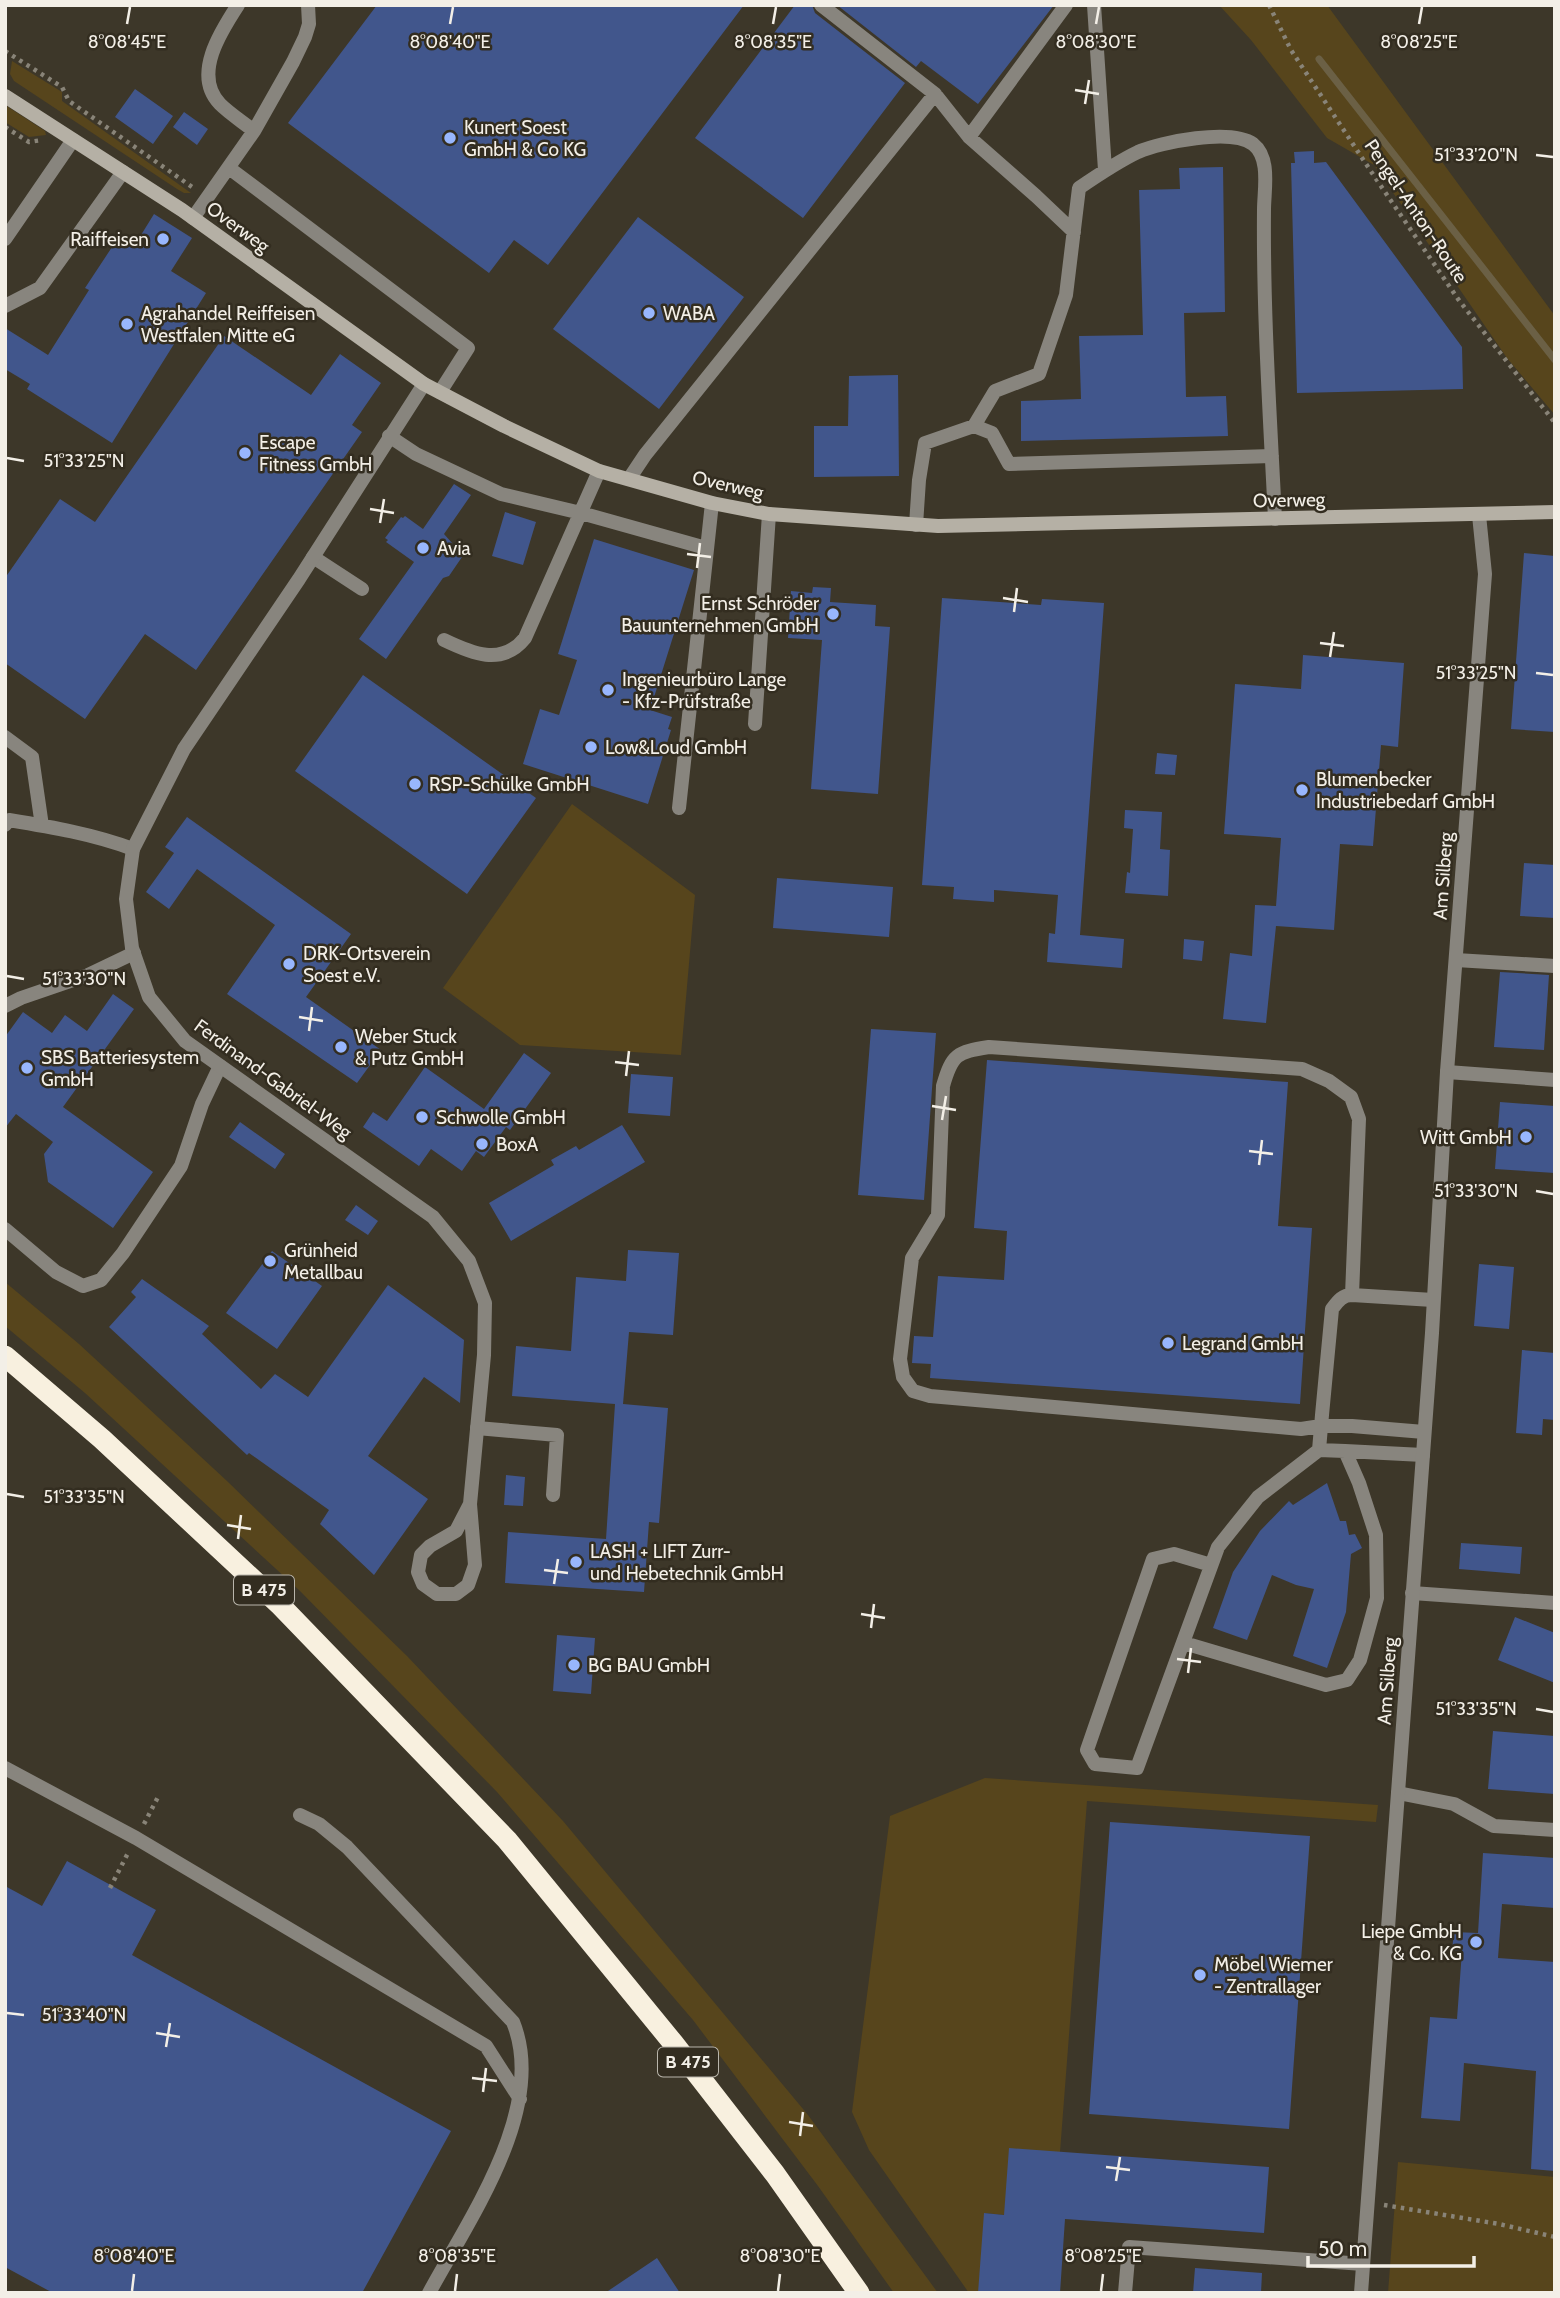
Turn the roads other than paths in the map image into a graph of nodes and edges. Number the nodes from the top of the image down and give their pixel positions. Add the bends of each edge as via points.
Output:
1 (238, 5) edge
2 (308, 5) edge
3 (821, 5) edge
4 (1066, 5) edge
5 (1094, 5) edge
6 (935, 94) junction
7 (5, 96) edge
8 (254, 131) junction
9 (969, 137) junction
10 (73, 140) junction
11 (229, 168) junction
12 (1105, 170) junction
13 (123, 172) junction
14 (193, 218) junction
15 (1074, 232) junction
16 (5, 239) edge
17 (5, 306) edge
18 (424, 384) junction
19 (440, 392) junction
20 (974, 426) junction
21 (389, 436) junction
22 (1272, 456) junction
23 (599, 471) junction
24 (629, 479) junction
25 (712, 503) junction
26 (1555, 512) edge
27 (581, 513) junction
28 (769, 514) junction
29 (1479, 515) junction
30 (1275, 519) junction
31 (916, 525) junction
32 (706, 548) junction
33 (313, 557) junction
34 (362, 589) dead end
35 (444, 640) dead end
36 (755, 724) dead end
37 (5, 737) edge
38 (679, 808) dead end
39 (5, 824) edge
40 (42, 825) junction
41 (133, 849) junction
42 (134, 953) junction
43 (1456, 960) junction
44 (1555, 966) edge
45 (5, 1006) edge
46 (220, 1066) junction
47 (1447, 1072) junction
48 (1555, 1080) edge
49 (5, 1229) edge
50 (1352, 1295) junction
51 (1433, 1300) junction
52 (5, 1356) edge
53 (1321, 1426) junction
54 (477, 1428) junction
55 (1424, 1432) junction
56 (1319, 1450) junction
57 (1345, 1451) junction
58 (1423, 1455) junction
59 (553, 1495) dead end
60 (470, 1504) junction
61 (1211, 1565) junction
62 (1412, 1593) junction
63 (1555, 1603) edge
64 (1184, 1643) junction
65 (5, 1769) edge
66 (1398, 1793) junction
67 (300, 1815) dead end
68 (1555, 1830) edge
69 (520, 2099) junction
70 (1363, 2264) junction
71 (429, 2293) edge
72 (859, 2293) edge
73 (1125, 2293) edge
74 (1361, 2293) edge

1 - 8 street via 210,58 211,91
2 - 8 street via 305,37
3 - 6 street
4 - 9 street
5 - 12 street
6 - 9 street
6 - 24 street
7 - 10 street, Overweg
8 - 11 street
9 - 15 street
10 - 13 street, Overweg
10 - 16 street
11 - 14 street
11 - 19 street via 468,348
12 - 15 street via 1079,188
12 - 22 street via 1140,151 1188,139 1228,136 1253,144 1264,162
13 - 14 street, Overweg
13 - 17 street via 40,288
14 - 18 street, Overweg
15 - 20 street via 1066,295 1039,374 995,391
18 - 19 street, Overweg
18 - 21 street, Ferdinand-Gabriel-Weg
19 - 23 street, Overweg
20 - 22 street via 992,433 1009,464
20 - 31 street via 925,443
21 - 27 street via 416,454 501,494
21 - 33 street, Ferdinand-Gabriel-Weg
22 - 30 street
23 - 24 street, Overweg
23 - 27 street
24 - 25 street, Overweg
25 - 28 street, Overweg
25 - 32 street
26 - 29 street, Overweg
27 - 32 street
27 - 35 street via 517,648 485,655
28 - 31 street, Overweg
28 - 36 street
29 - 30 street, Overweg
29 - 43 street, Am Silberg via 1485,574
30 - 31 street, Overweg
32 - 38 street
33 - 34 street
33 - 41 street, Ferdinand-Gabriel-Weg via 184,749
37 - 40 street via 32,757
39 - 40 street via 9,820
40 - 41 street via 109,839
41 - 42 street, Ferdinand-Gabriel-Weg via 126,899
42 - 45 street
42 - 46 street, Ferdinand-Gabriel-Weg via 149,996 185,1041
43 - 44 street
43 - 47 street, Am Silberg
46 - 49 street via 181,1166 101,1280 83,1286 56,1272
46 - 54 street, Ferdinand-Gabriel-Weg via 433,1217 469,1261 485,1303
47 - 48 street
47 - 51 street, Am Silberg
50 - 51 street
50 - 53 street via 1332,1309
50 - 53 street via 1359,1119 1351,1097 1329,1081 1302,1069 989,1047 964,1051 949,1066 943,1086 938,1215 912,1258 900,1359 903,1377 913,1391 1192,1420 1301,1429
51 - 55 street, Am Silberg
52 - 72 highway, B 475 via 102,1439 279,1604 507,1840 742,2131
53 - 55 street
53 - 56 street
54 - 59 street via 557,1435
54 - 60 street, Ferdinand-Gabriel-Weg
55 - 58 street, Am Silberg
56 - 57 street
56 - 61 street via 1258,1497 1218,1547
57 - 58 street
57 - 64 street via 1376,1535 1377,1598 1360,1660 1348,1680 1326,1685
58 - 62 street, Am Silberg
60 - 60 street, Ferdinand-Gabriel-Weg via 456,1531 421,1555 418,1572 423,1584 437,1594 456,1594 468,1585 475,1565
61 - 64 street
61 - 64 street via 1174,1554 1153,1559 1087,1750 1095,1764 1137,1768
62 - 63 street
62 - 66 street, Am Silberg
65 - 69 street via 136,1838 486,2046
66 - 68 street via 1454,1804 1494,1826
66 - 70 street, Am Silberg
67 - 69 street via 347,1847 513,2022 520,2050
69 - 71 street via 499,2164
70 - 73 street via 1129,2247
70 - 74 street, Am Silberg

